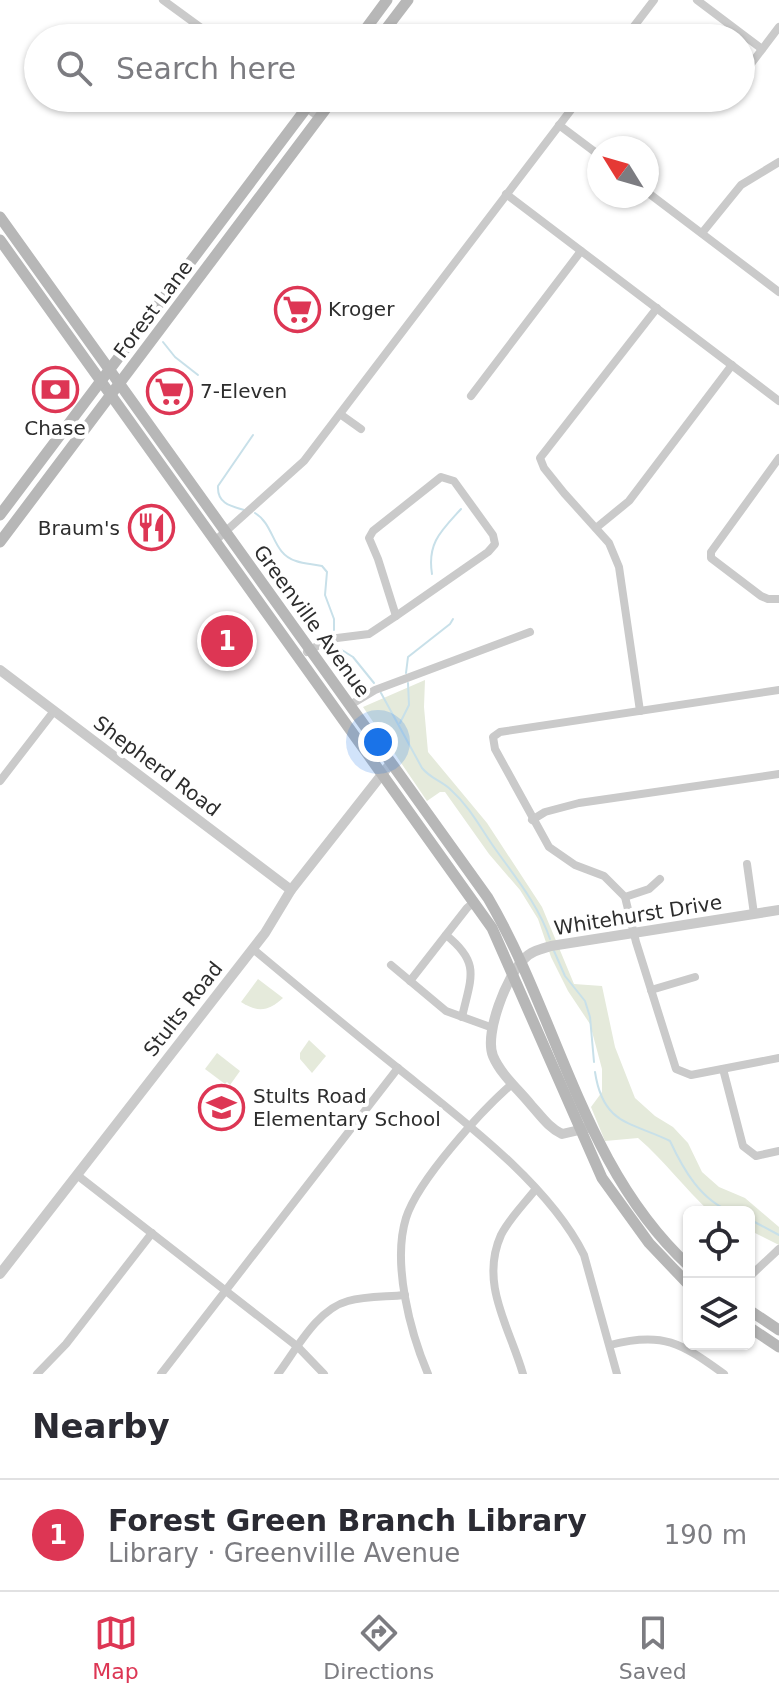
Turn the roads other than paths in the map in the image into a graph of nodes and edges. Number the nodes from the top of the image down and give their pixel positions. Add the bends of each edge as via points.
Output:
1 (163, 0) edge
2 (387, 0) edge
3 (407, 0) edge
4 (654, 0) edge
5 (697, 0) edge
6 (196, 24) edge
7 (369, 24) edge
8 (389, 24) edge
9 (636, 24) edge
10 (729, 24) edge
11 (779, 27) edge
12 (755, 44) edge
13 (762, 49) junction
14 (755, 58) edge
15 (303, 112) edge
16 (316, 112) edge
17 (324, 112) edge
18 (569, 112) edge
19 (320, 118) junction
20 (559, 125) junction
21 (587, 146) edge
22 (779, 162) edge
23 (255, 176) junction
24 (268, 186) junction
25 (506, 194) junction
26 (659, 201) edge
27 (0, 217) edge
28 (702, 233) junction
29 (211, 234) junction
30 (0, 240) edge
31 (225, 243) junction
32 (581, 251) junction
33 (28, 256) junction
34 (16, 264) junction
35 (779, 277) edge
36 (776, 289) edge
37 (162, 300) junction
38 (178, 305) junction
39 (657, 308) junction
40 (732, 365) junction
41 (108, 370) junction
42 (100, 382) junction
43 (119, 384) junction
44 (110, 396) junction
45 (471, 396) dead end
46 (779, 401) edge
47 (340, 414) junction
48 (361, 429) dead end
49 (47, 452) junction
50 (779, 458) edge
51 (157, 460) junction
52 (61, 462) junction
53 (193, 486) junction
54 (0, 515) edge
55 (596, 528) junction
56 (2, 535) edge
57 (221, 535) junction
58 (779, 599) edge
59 (396, 616) junction
60 (530, 632) dead end
61 (304, 654) junction
62 (0, 670) edge
63 (779, 690) edge
64 (350, 705) junction
65 (54, 711) junction
66 (640, 711) junction
67 (391, 763) junction
68 (383, 773) junction
69 (779, 774) edge
70 (0, 781) edge
71 (532, 820) junction
72 (747, 864) dead end
73 (660, 879) dead end
74 (291, 890) junction
75 (625, 897) junction
76 (474, 902) junction
77 (779, 910) edge
78 (754, 914) junction
79 (635, 933) junction
80 (446, 935) junction
81 (253, 949) junction
82 (521, 961) junction
83 (391, 965) dead end
84 (512, 974) junction
85 (695, 977) dead end
86 (410, 981) junction
87 (651, 990) junction
88 (462, 1017) junction
89 (493, 1028) junction
90 (779, 1058) edge
91 (398, 1068) junction
92 (723, 1069) junction
93 (512, 1084) junction
94 (470, 1126) junction
95 (585, 1129) junction
96 (779, 1151) edge
97 (77, 1175) junction
98 (535, 1190) junction
99 (152, 1233) junction
100 (779, 1249) edge
101 (683, 1260) edge
102 (755, 1271) edge
103 (0, 1274) edge
104 (683, 1279) edge
105 (226, 1291) junction
106 (405, 1295) junction
107 (755, 1314) edge
108 (779, 1330) edge
109 (755, 1331) edge
110 (610, 1345) junction
111 (298, 1347) junction
112 (779, 1347) edge
113 (37, 1374) edge
114 (161, 1374) edge
115 (278, 1374) edge
116 (324, 1374) edge
117 (428, 1374) edge
118 (523, 1374) edge
119 (617, 1374) edge
120 (724, 1374) edge

1 - 6 street
2 - 7 main road
3 - 8 main road
4 - 9 street
5 - 10 street
11 - 13 street
12 - 13 street
13 - 14 street
15 - 23 main road, Forest Lane
16 - 19 street
17 - 19 main road, Forest Lane
18 - 20 street
19 - 24 main road, Forest Lane
20 - 21 street
20 - 25 street
22 - 28 street via 741,185
23 - 24 main road
23 - 29 main road, Forest Lane
24 - 31 main road, Forest Lane
25 - 32 street
25 - 47 street
26 - 28 street
27 - 33 main road, Greenville Avenue
28 - 36 street
29 - 31 main road
29 - 37 main road, Forest Lane
30 - 34 main road, Greenville Avenue
31 - 38 main road, Forest Lane
32 - 39 street
32 - 45 street
33 - 34 main road
33 - 41 main road, Greenville Avenue
34 - 42 main road, Greenville Avenue
35 - 36 street
37 - 38 main road
37 - 41 main road, Forest Lane
38 - 43 main road, Forest Lane
39 - 40 street
39 - 55 street via 540,458
40 - 46 street
40 - 55 street via 629,501
41 - 42 main road, Forest Lane
41 - 43 main road, Greenville Avenue
42 - 44 main road, Greenville Avenue
42 - 49 main road, Forest Lane
43 - 44 main road, Forest Lane
43 - 53 main road, Greenville Avenue
44 - 51 main road, Greenville Avenue
44 - 52 main road, Forest Lane
47 - 48 street
47 - 57 street via 304,461
49 - 52 main road
49 - 54 main road, Forest Lane
50 - 58 street via 711,552 711,558 761,596
51 - 53 main road via 185,486
51 - 57 main road, Greenville Avenue
52 - 56 main road, Forest Lane
53 - 57 main road, Greenville Avenue
55 - 66 street via 619,567
57 - 61 main road, Greenville Avenue
59 - 59 street via 495,544 447,477 411,498 369,538
59 - 61 street via 369,634 329,639
60 - 64 street via 375,690
61 - 64 main road, Greenville Avenue
61 - 68 main road, Greenville Avenue
62 - 65 street, Shepherd Road
63 - 66 street
64 - 67 main road, Greenville Avenue
65 - 70 street
65 - 74 street, Shepherd Road
66 - 71 street via 493,737
67 - 68 street, Stults Road
67 - 82 main road, Greenville Avenue via 488,898
68 - 74 street, Stults Road
68 - 76 main road, Greenville Avenue
69 - 71 street via 579,803
71 - 75 street via 549,847 604,876
72 - 78 street
73 - 75 street
74 - 81 street, Stults Road
75 - 79 street
76 - 80 street
76 - 84 main road, Greenville Avenue
77 - 78 street, Whitehurst Drive
78 - 79 street, Whitehurst Drive
79 - 82 street, Whitehurst Drive via 551,946
79 - 87 street
80 - 86 street
80 - 88 street via 467,953 471,969
81 - 91 street
81 - 97 street, Stults Road
82 - 84 street
82 - 95 main road, Greenville Avenue
83 - 86 street
84 - 89 street
84 - 95 main road, Greenville Avenue
85 - 87 street
86 - 88 street via 446,1011
87 - 92 street via 676,1069 691,1075
88 - 89 street
89 - 93 street via 493,1056
90 - 92 street
91 - 94 street
91 - 105 street
92 - 96 street via 743,1146 756,1156
93 - 94 street
93 - 95 street via 556,1131
94 - 98 street
94 - 106 street via 406,1218 401,1253
95 - 101 main road, Greenville Avenue
95 - 104 main road, Greenville Avenue via 607,1186
97 - 99 street
97 - 103 street, Stults Road
98 - 110 street via 584,1255
98 - 118 street via 501,1235 494,1265 494,1294
99 - 105 street
99 - 113 street
100 - 102 street
105 - 111 street
105 - 114 street
106 - 111 street via 335,1306
106 - 117 street
107 - 108 main road
109 - 112 main road
110 - 119 street
110 - 120 street via 663,1339
111 - 115 street
111 - 116 street

